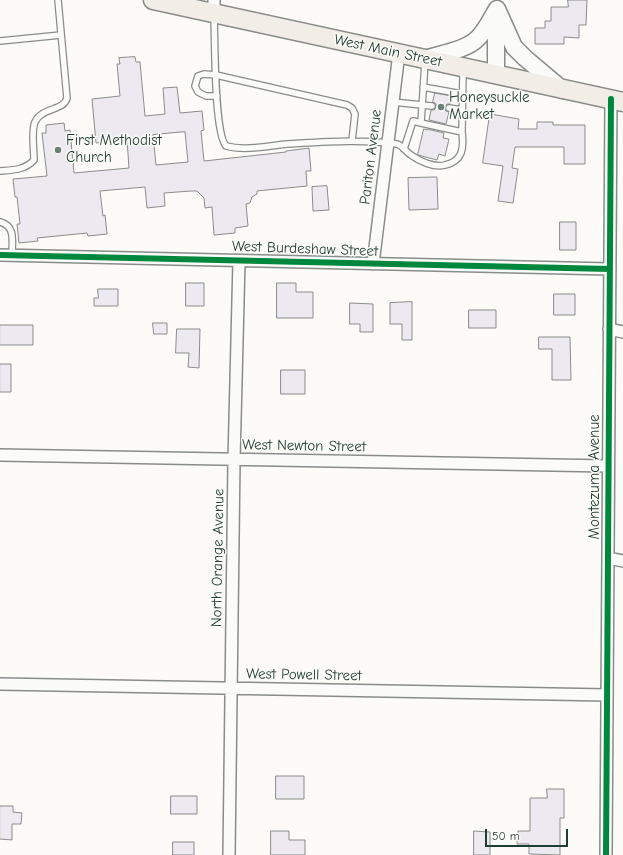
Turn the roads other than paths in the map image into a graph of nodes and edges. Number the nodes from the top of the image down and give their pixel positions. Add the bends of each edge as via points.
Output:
1 (58, 0) edge
2 (153, 0) edge
3 (497, 4) edge
4 (214, 7) edge
5 (61, 35) junction
6 (0, 41) edge
7 (399, 53) junction
8 (425, 59) junction
9 (463, 67) junction
10 (496, 74) junction
11 (216, 75) junction
12 (423, 87) junction
13 (563, 90) junction
14 (462, 94) junction
15 (217, 99) junction
16 (617, 101) edge
17 (392, 102) junction
18 (422, 104) junction
19 (432, 106) dead end
20 (450, 108) dead end
21 (462, 110) junction
22 (421, 123) junction
23 (462, 132) junction
24 (352, 141) junction
25 (387, 144) junction
26 (404, 149) junction
27 (0, 171) edge
28 (0, 222) edge
29 (0, 255) edge
30 (12, 255) junction
31 (239, 260) junction
32 (373, 264) junction
33 (610, 269) junction
34 (609, 329) junction
35 (623, 332) edge
36 (0, 454) edge
37 (234, 460) junction
38 (608, 466) junction
39 (608, 558) junction
40 (623, 561) edge
41 (0, 684) edge
42 (231, 689) junction
43 (607, 695) junction
44 (229, 855) edge
45 (606, 855) edge

1 - 5 lane
2 - 4 main road, West Main Street
3 - 8 main road via 486,28 477,39 467,46
3 - 10 main road
3 - 13 main road via 514,47
4 - 7 main road, West Main Street
4 - 11 lane
5 - 6 lane
5 - 27 lane via 66,102 44,112 34,123 34,160 30,165
7 - 8 main road, West Main Street
7 - 17 street, Pariton Avenue
8 - 9 main road, West Main Street
8 - 12 lane
9 - 10 main road, West Main Street
9 - 14 lane
10 - 13 main road, West Main Street
11 - 15 lane
11 - 15 lane via 198,76 196,86 202,95
11 - 24 lane via 347,105 355,114
12 - 14 lane
12 - 18 lane
13 - 16 main road, West Main Street
14 - 21 lane
15 - 24 lane via 222,139 226,146 245,148
16 - 33 street, Montezuma Avenue
17 - 18 lane
17 - 25 street, Pariton Avenue
18 - 19 lane
18 - 22 lane
20 - 21 lane
21 - 23 lane
22 - 23 lane
22 - 26 lane via 413,121
23 - 26 lane via 462,153 454,162 444,166 427,164
24 - 25 lane
25 - 26 lane via 399,144
25 - 32 street, Pariton Avenue
28 - 30 lane via 8,224 10,229
29 - 30 street, West Burdeshaw Street
30 - 31 street, West Burdeshaw Street
31 - 32 street, West Burdeshaw Street
31 - 37 street, North Orange Avenue
32 - 33 street, West Burdeshaw Street
33 - 34 street, Montezuma Avenue
34 - 35 street
34 - 38 street, Montezuma Avenue
36 - 37 street, West Newton Street
37 - 38 street, West Newton Street
37 - 42 street, North Orange Avenue
38 - 39 street, Montezuma Avenue
39 - 40 street
39 - 43 street, Montezuma Avenue
41 - 42 street, West Powell Street
42 - 43 street, West Powell Street
42 - 44 street, North Orange Avenue
43 - 45 street, Montezuma Avenue

